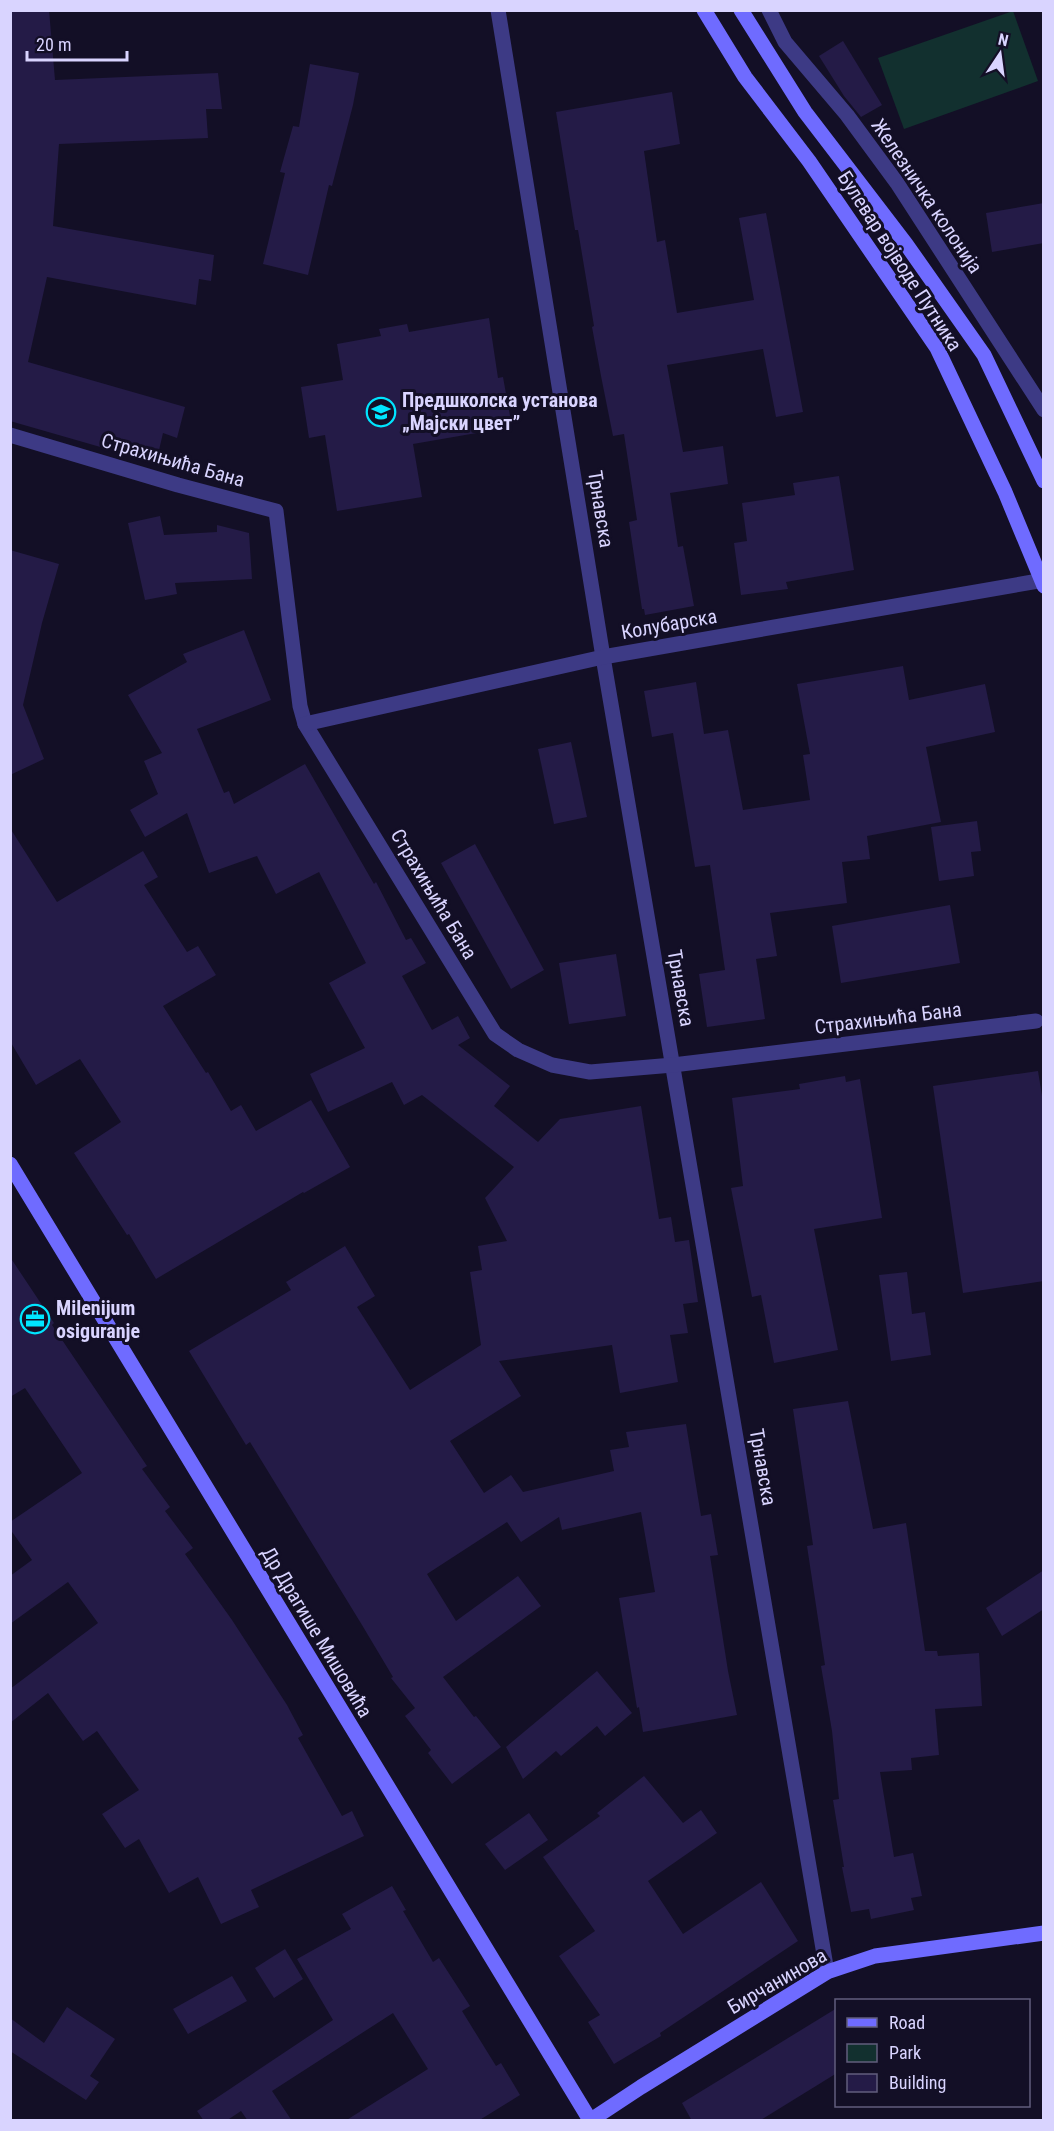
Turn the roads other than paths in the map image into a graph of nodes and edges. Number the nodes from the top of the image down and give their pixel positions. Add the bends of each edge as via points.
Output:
1 (498, 10) edge
2 (704, 10) edge
3 (741, 10) edge
4 (769, 10) edge
5 (1044, 410) edge
6 (10, 435) edge
7 (1044, 481) edge
8 (1043, 582) edge
9 (603, 657) junction
10 (305, 724) junction
11 (1036, 1021) dead end
12 (673, 1065) junction
13 (10, 1164) edge
14 (1044, 1933) edge
15 (828, 1972) junction
16 (590, 2121) edge

1 - 9 street, Трнавска
2 - 8 main road, Булевар војводе Путника via 745,77 809,161 937,348
3 - 7 main road, Булевар војводе Путника via 804,112 906,244 984,355
4 - 5 street, Железничка колонија via 785,42 847,115 897,183
6 - 10 street, Страхињића Бана via 276,511
8 - 9 street, Колубарска
9 - 10 street, Колубарска
9 - 12 street, Трнавска
10 - 12 street, Страхињића Бана via 495,1034 518,1050 552,1065 590,1072
11 - 12 street, Страхињића Бана
12 - 15 street, Трнавска
13 - 16 main road, Др Драгише Мишовића
14 - 15 main road, Бирчанинова via 875,1956
15 - 16 main road, Бирчанинова

